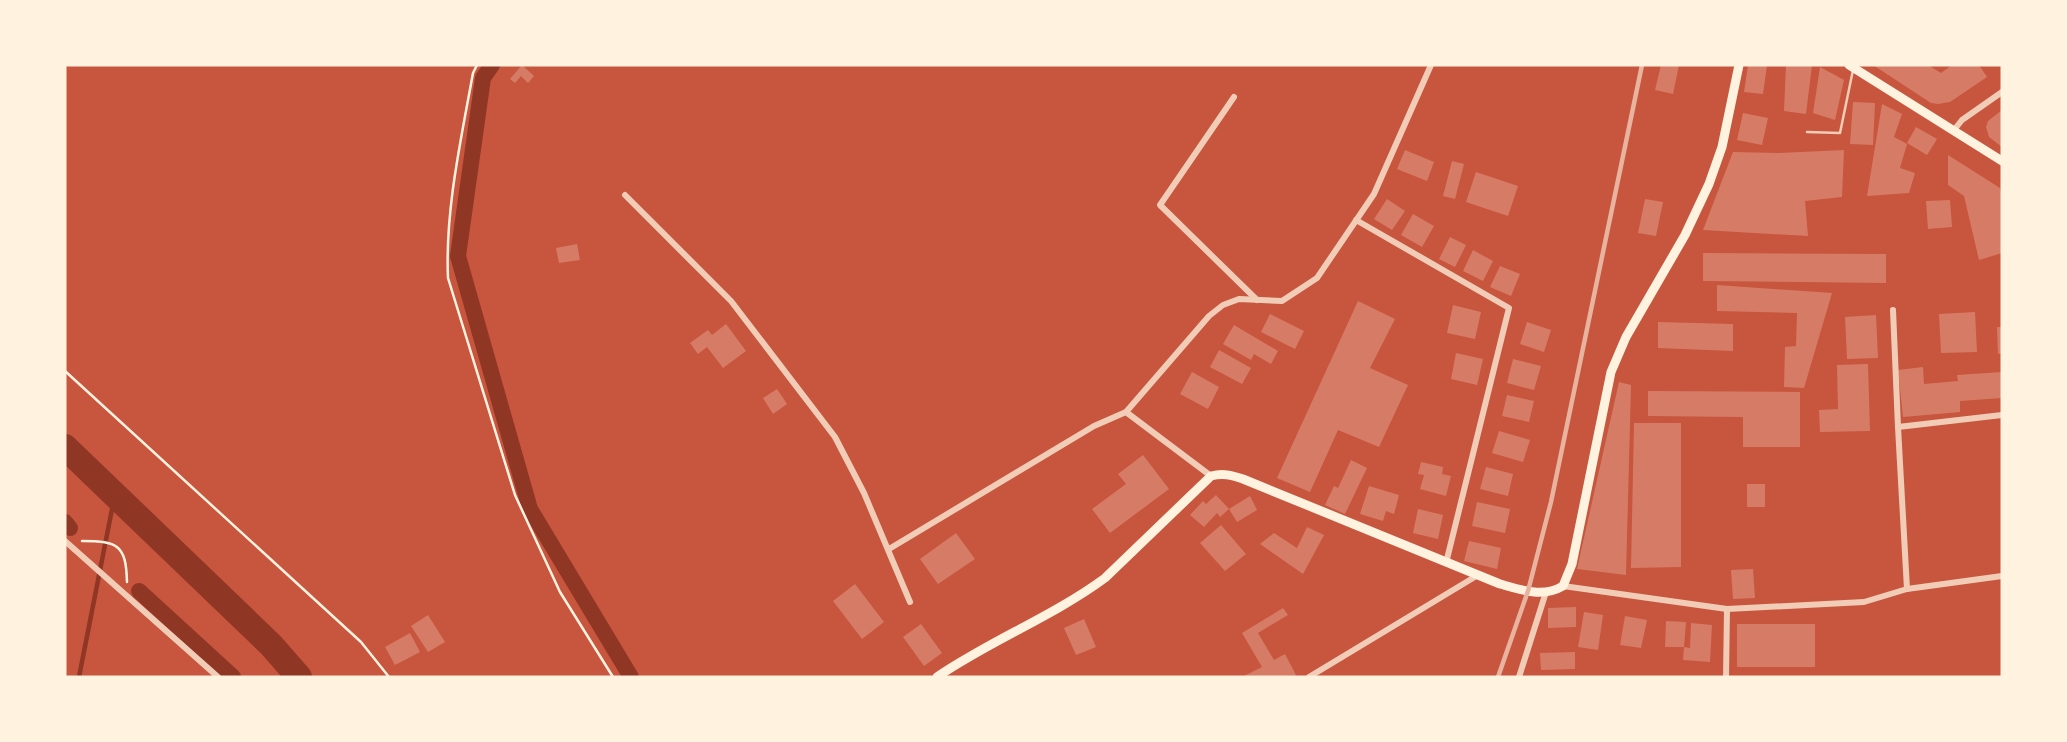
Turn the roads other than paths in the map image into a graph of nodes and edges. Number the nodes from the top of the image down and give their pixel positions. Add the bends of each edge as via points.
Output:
1 (1431, 65) edge
2 (1739, 65) edge
3 (1851, 66) edge
4 (2002, 92) edge
5 (1234, 97) dead end
6 (1954, 130) junction
7 (1807, 132) dead end
8 (2002, 161) edge
9 (625, 195) dead end
10 (1356, 220) junction
11 (1257, 300) junction
12 (1893, 310) dead end
13 (1126, 412) junction
14 (2002, 415) edge
15 (1898, 428) junction
16 (1211, 476) junction
17 (65, 541) edge
18 (889, 549) junction
19 (1446, 563) junction
20 (1478, 575) junction
21 (2002, 576) edge
22 (1563, 586) junction
23 (1907, 589) junction
24 (1546, 592) junction
25 (910, 602) dead end
26 (1727, 610) junction
27 (218, 677) edge
28 (937, 677) edge
29 (1309, 677) edge
30 (1519, 677) edge
31 (1726, 677) edge

1 - 10 street via 1374,194
2 - 22 main road via 1722,147 1709,184 1611,372 1572,564
3 - 6 main road
3 - 7 lane via 1840,133
4 - 6 street
5 - 11 street via 1160,205
6 - 8 main road
9 - 18 street via 731,300 835,437
10 - 11 street via 1317,278 1282,301
10 - 19 street via 1509,308
11 - 13 street via 1240,299 1209,316
12 - 15 street
13 - 16 street
13 - 18 street via 1094,426
14 - 15 street
15 - 23 street
16 - 19 main road via 1242,479
16 - 28 main road via 1085,593
17 - 27 street
18 - 25 street
19 - 20 main road
20 - 24 main road
20 - 29 street
21 - 23 street
22 - 24 main road
22 - 26 street
23 - 26 street via 1864,602
24 - 30 street
26 - 31 street

